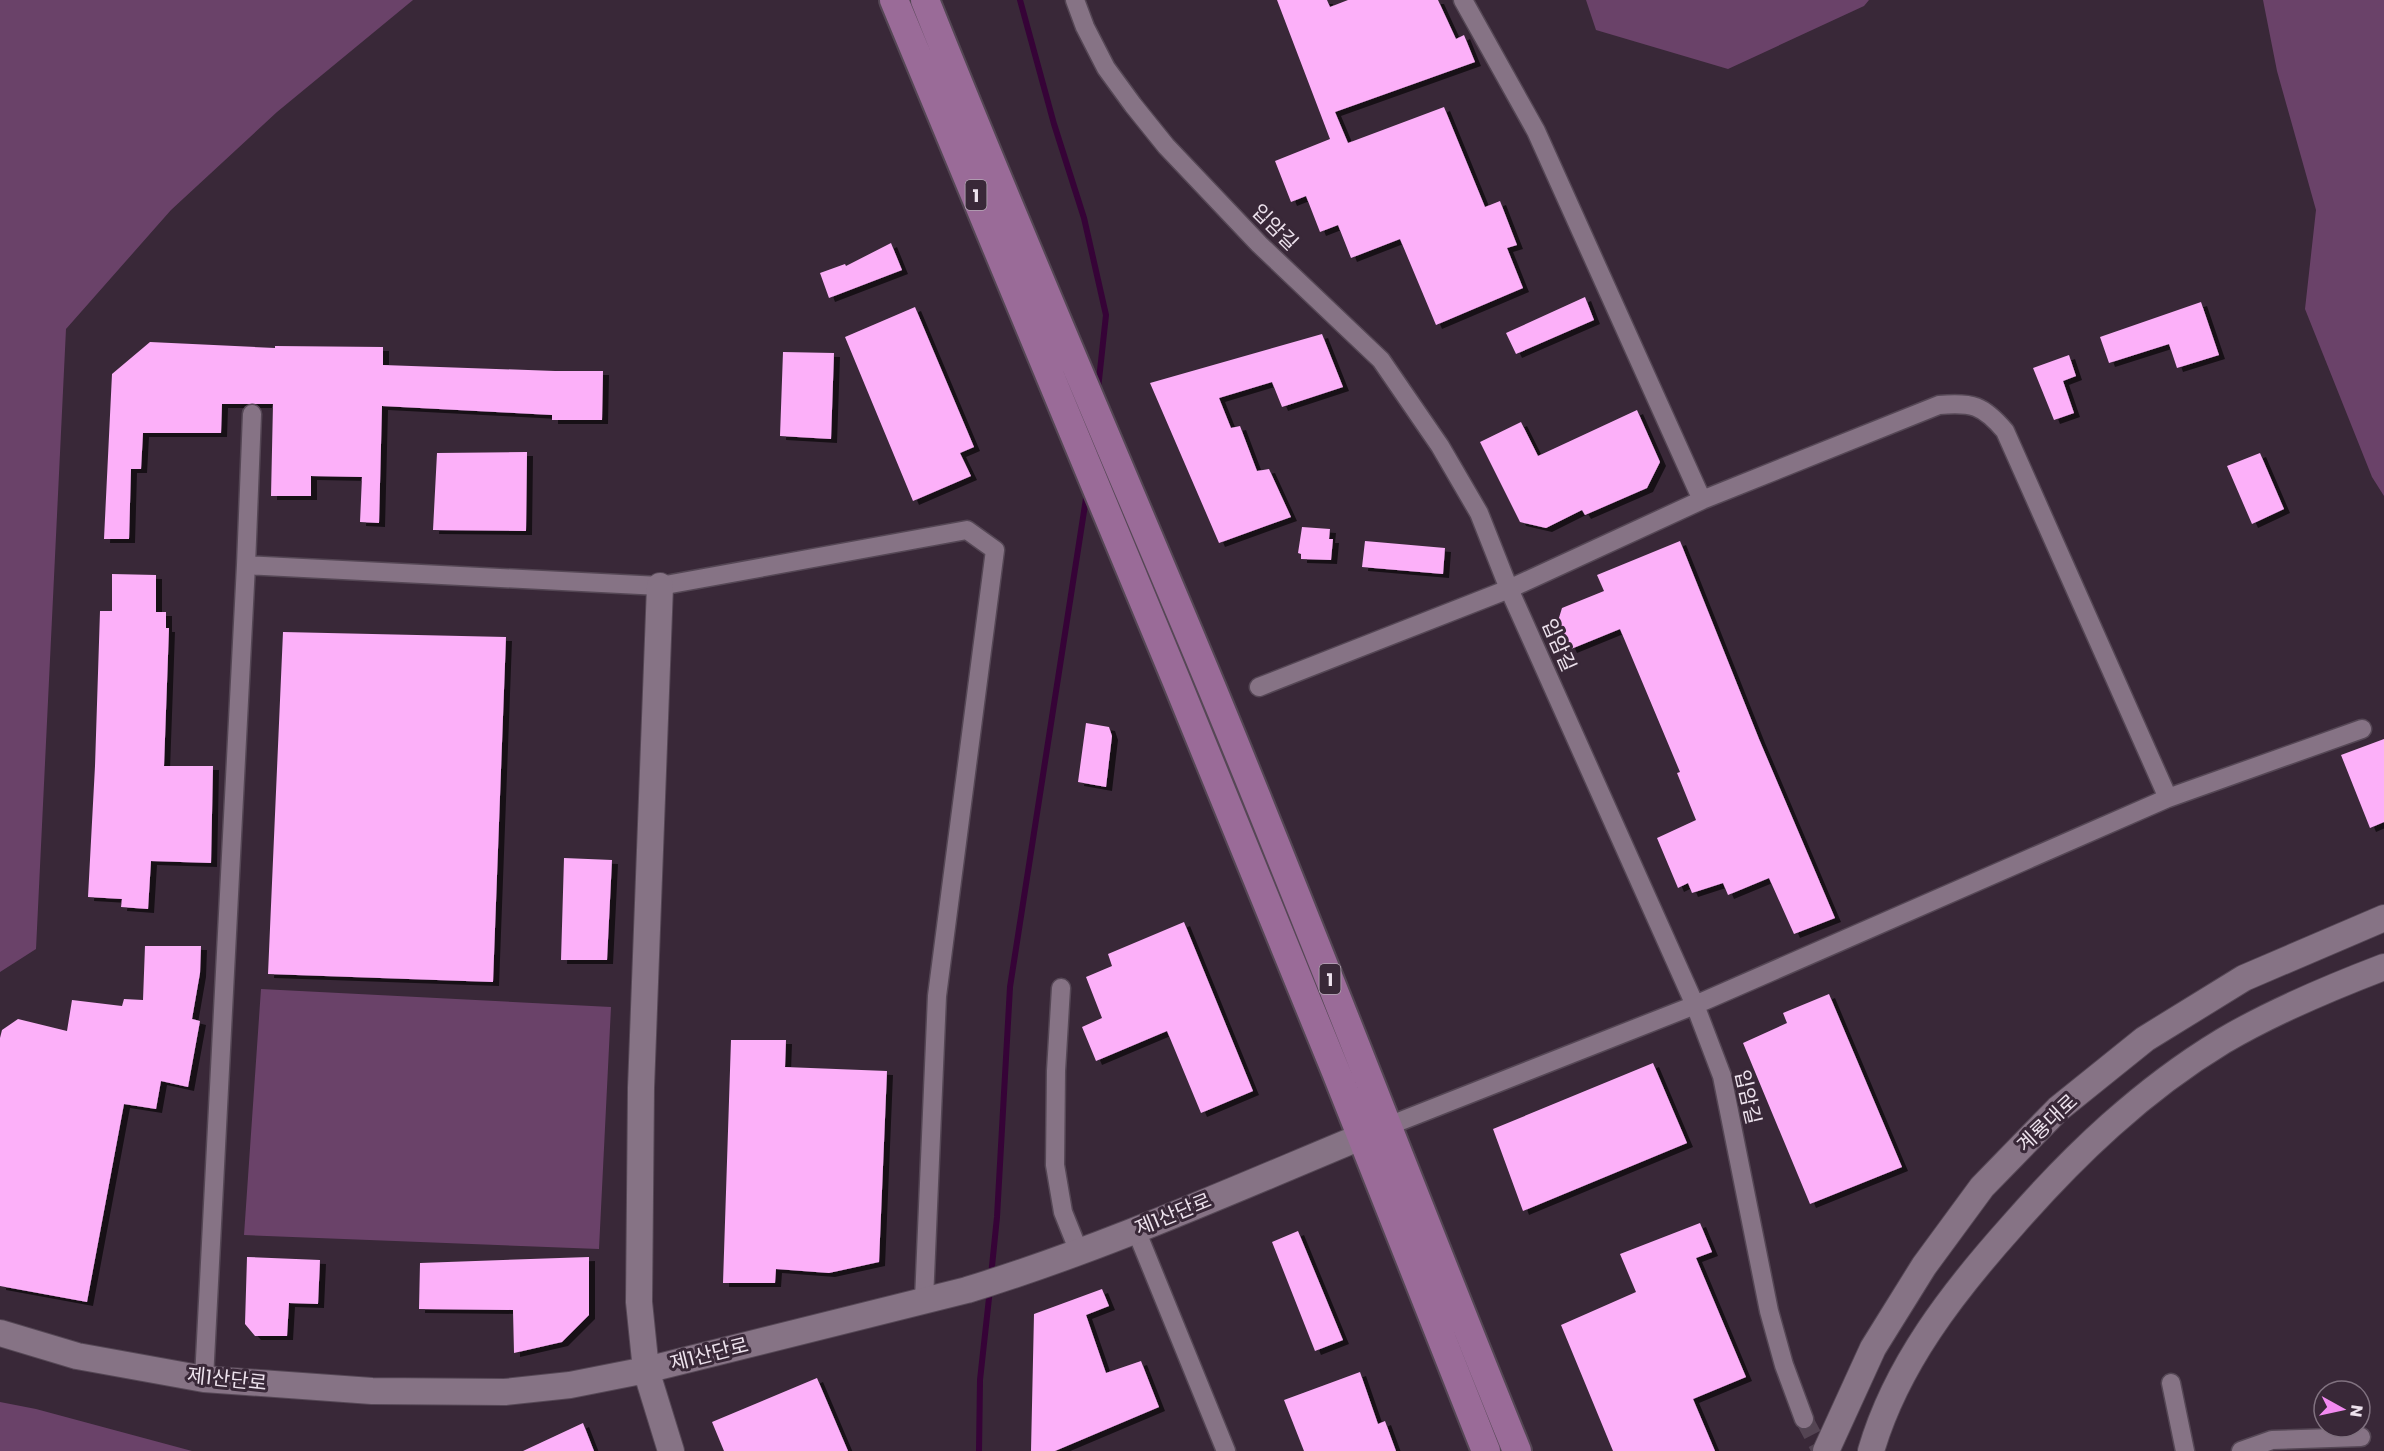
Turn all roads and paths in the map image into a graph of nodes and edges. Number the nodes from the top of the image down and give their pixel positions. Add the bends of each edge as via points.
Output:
1 (894, 0) edge
2 (925, 0) edge
3 (1075, 0) edge
4 (1463, 0) edge
5 (252, 414) dead end
6 (1701, 500) junction
7 (246, 565) junction
8 (660, 586) junction
9 (1509, 589) junction
10 (1259, 687) dead end
11 (2362, 729) dead end
12 (2168, 798) junction
13 (2384, 918) edge
14 (2384, 967) edge
15 (1061, 988) dead end
16 (1695, 1005) junction
17 (1389, 1126) junction
18 (1361, 1137) junction
19 (1136, 1230) junction
20 (1078, 1252) junction
21 (924, 1300) junction
22 (0, 1333) edge
23 (646, 1370) junction
24 (204, 1378) junction
25 (2171, 1383) dead end
26 (1804, 1419) tunnel mouth
27 (2312, 1439) edge
28 (671, 1451) edge
29 (1226, 1451) edge
30 (1486, 1451) edge
31 (1517, 1451) edge
32 (1826, 1451) edge
33 (1871, 1451) edge
34 (2185, 1451) edge
35 (2241, 1451) edge

1 - 18 main road, 1
2 - 17 main road, 1 via 981,142 1205,670
3 - 9 street, 입암길 via 1106,68 1166,146 1259,244 1381,360 1440,446 1479,513
4 - 6 street via 1536,131
5 - 7 street
6 - 9 street
6 - 12 street via 1939,405 1965,403 1991,415 2005,431
7 - 8 street
7 - 24 street
8 - 21 street via 967,530 995,550 937,996
8 - 23 street via 641,1088 639,1302
9 - 10 street
9 - 16 street, 입암길
11 - 12 street
12 - 16 street
13 - 32 street, 계룡대로 via 2244,978 2145,1040 2058,1109 1982,1187 1924,1266 1873,1348
14 - 33 street via 2321,992 2223,1041 2130,1106 2064,1168 1977,1264 1908,1361
15 - 20 street via 1055,1166 1063,1212
16 - 17 street
16 - 26 street, 입암길 via 1722,1076 1769,1311
17 - 18 street, 제1산단로
17 - 31 main road, 1
18 - 19 street, 제1산단로
18 - 30 main road, 1
19 - 20 street, 제1산단로
19 - 29 street
20 - 21 street, 제1산단로 via 1017,1275
21 - 23 street, 제1산단로
22 - 24 street, 제1산단로 via 77,1356
23 - 24 street, 제1산단로 via 570,1385 505,1392 372,1391
23 - 28 street
25 - 34 street
27 - 35 street via 2272,1440

